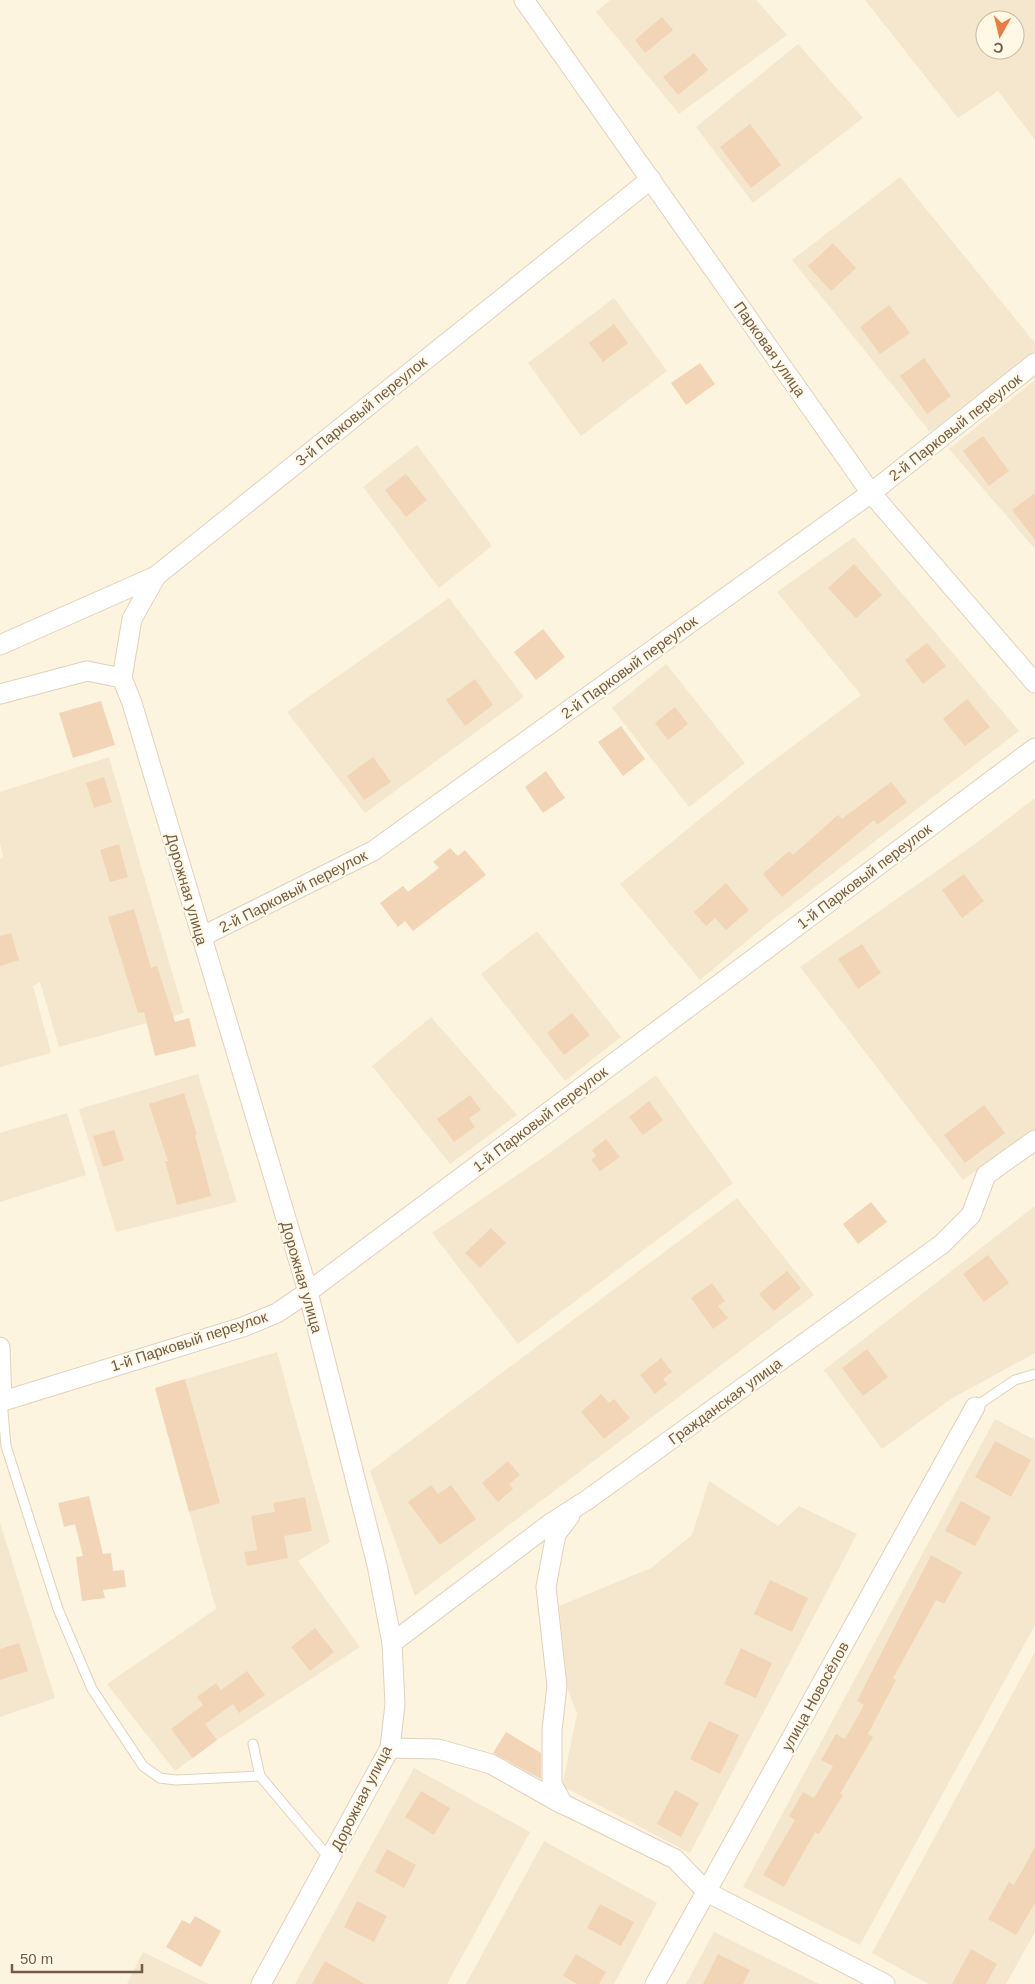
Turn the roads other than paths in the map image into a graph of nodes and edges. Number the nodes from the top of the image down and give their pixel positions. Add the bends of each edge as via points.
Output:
1 (524, 0) edge
2 (651, 179) junction
3 (1035, 363) edge
4 (871, 493) junction
5 (156, 576) junction
6 (0, 645) edge
7 (122, 678) junction
8 (1035, 683) edge
9 (0, 694) edge
10 (1035, 748) edge
11 (201, 937) junction
12 (1035, 1140) edge
13 (308, 1292) junction
14 (0, 1346) edge
15 (1035, 1374) edge
16 (1, 1401) edge
17 (975, 1407) joint
18 (587, 1500) junction
19 (392, 1643) junction
20 (253, 1744) dead end
21 (390, 1748) junction
22 (260, 1776) junction
23 (564, 1804) junction
24 (330, 1859) junction
25 (707, 1892) junction
26 (261, 1984) edge
27 (655, 1984) edge
28 (885, 1984) edge

1 - 2 street, Парковая улица
2 - 4 street, Парковая улица
2 - 5 street, 3-й Парковый переулок
3 - 4 street, 2-й Парковый переулок
4 - 8 street, Парковая улица
4 - 11 street, 2-й Парковый переулок via 373,851
5 - 6 street
5 - 7 street, 3-й Парковый переулок via 132,619
7 - 9 street via 87,671
7 - 11 street, Дорожная улица
10 - 13 street, 1-й Парковый переулок
11 - 13 street, Дорожная улица
12 - 18 street, Гражданская улица via 986,1176 971,1215 942,1244
13 - 16 street, 1-й Парковый переулок via 276,1313 243,1327
13 - 19 street, Дорожная улица via 377,1565
14 - 16 street
15 - 17 lane via 1015,1380
16 - 22 lane via 6,1446 58,1609 92,1690 143,1766 160,1778 176,1780
17 - 25 street, улица Новосёлов
18 - 19 street, Гражданская улица via 551,1523
18 - 23 street via 556,1534 546,1587 557,1686 552,1730 552,1784
19 - 21 street, Дорожная улица via 395,1704
20 - 22 lane
21 - 23 street via 438,1749 492,1764
21 - 24 street, Дорожная улица
22 - 24 lane
23 - 25 street via 675,1859
24 - 26 street, Дорожная улица
25 - 27 street, улица Новосёлов
25 - 28 street

